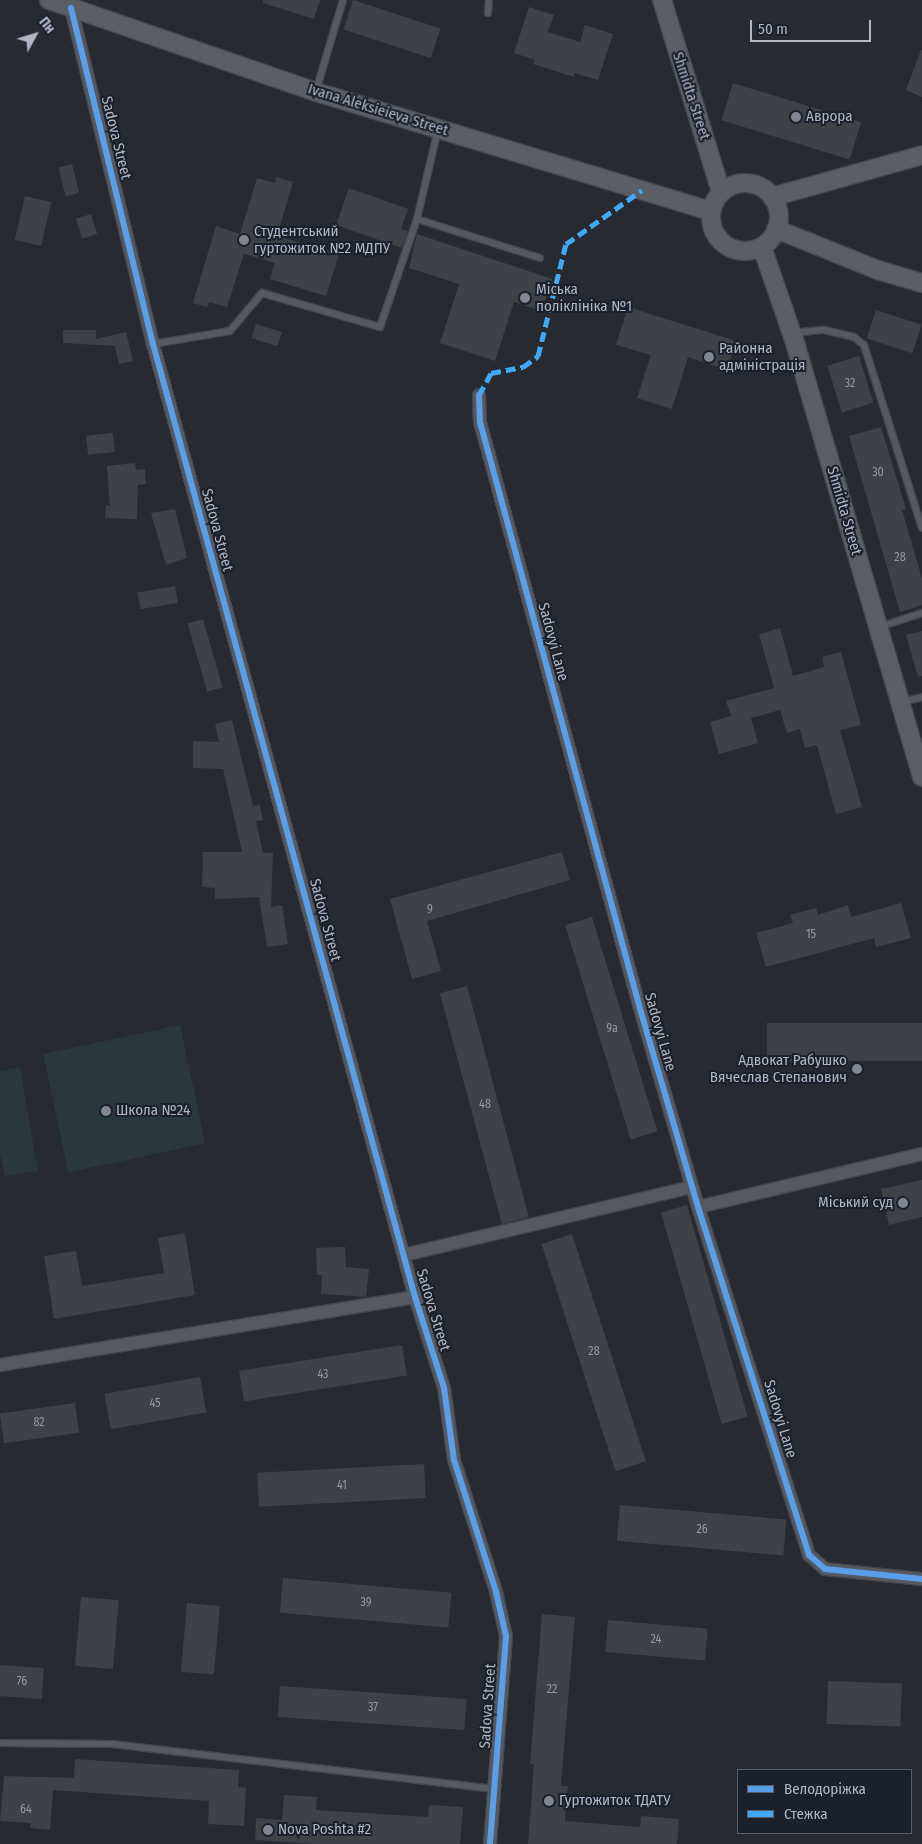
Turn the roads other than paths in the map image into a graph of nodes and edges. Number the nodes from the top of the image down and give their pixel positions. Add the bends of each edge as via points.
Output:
1 (49, 0) edge
2 (343, 0) edge
3 (489, 0) edge
4 (662, 0) edge
5 (70, 4) edge
6 (488, 13) dead end
7 (316, 92) junction
8 (438, 128) junction
9 (922, 155) edge
10 (721, 192) junction
11 (772, 197) junction
12 (711, 211) junction
13 (417, 219) junction
14 (776, 229) junction
15 (762, 246) junction
16 (540, 258) dead end
17 (922, 283) edge
18 (791, 333) junction
19 (153, 344) junction
20 (479, 395) dead end
21 (922, 528) edge
22 (922, 613) edge
23 (878, 627) junction
24 (922, 696) edge
25 (900, 702) junction
26 (922, 777) edge
27 (922, 1154) edge
28 (692, 1187) junction
29 (698, 1207) junction
30 (404, 1255) junction
31 (415, 1297) junction
32 (0, 1365) edge
33 (922, 1579) edge
34 (0, 1744) edge
35 (494, 1789) junction
36 (490, 1844) edge

1 - 5 street, Ivana Aleksieieva Street
2 - 7 lane
3 - 6 lane
4 - 10 street, Shmidta Street
5 - 7 street, Ivana Aleksieieva Street
5 - 19 street, Sadova Street
7 - 8 street, Ivana Aleksieieva Street
8 - 12 street, Ivana Aleksieieva Street
8 - 13 lane
9 - 11 street
10 - 11 street via 730,186 753,184
10 - 12 street
11 - 14 street via 777,207
12 - 15 street via 714,232 730,248 751,251
13 - 16 lane
13 - 19 lane via 380,327 262,293 230,331
14 - 15 street
14 - 17 street via 878,270
15 - 18 street, Shmidta Street
18 - 21 lane via 824,330 854,337 864,345
18 - 23 street, Shmidta Street
19 - 30 street, Sadova Street
20 - 28 street, Sadovyi Lane via 480,422 485,441
22 - 23 lane
23 - 25 street, Shmidta Street
24 - 25 lane
25 - 26 street, Shmidta Street
27 - 29 street
28 - 29 street, Sadovyi Lane
28 - 30 street
29 - 33 street, Sadovyi Lane via 809,1555 825,1569
30 - 31 street, Sadova Street
31 - 32 street
31 - 35 street, Sadova Street via 444,1388 454,1460 496,1592 506,1636
34 - 35 lane via 112,1744
35 - 36 street, Sadova Street

